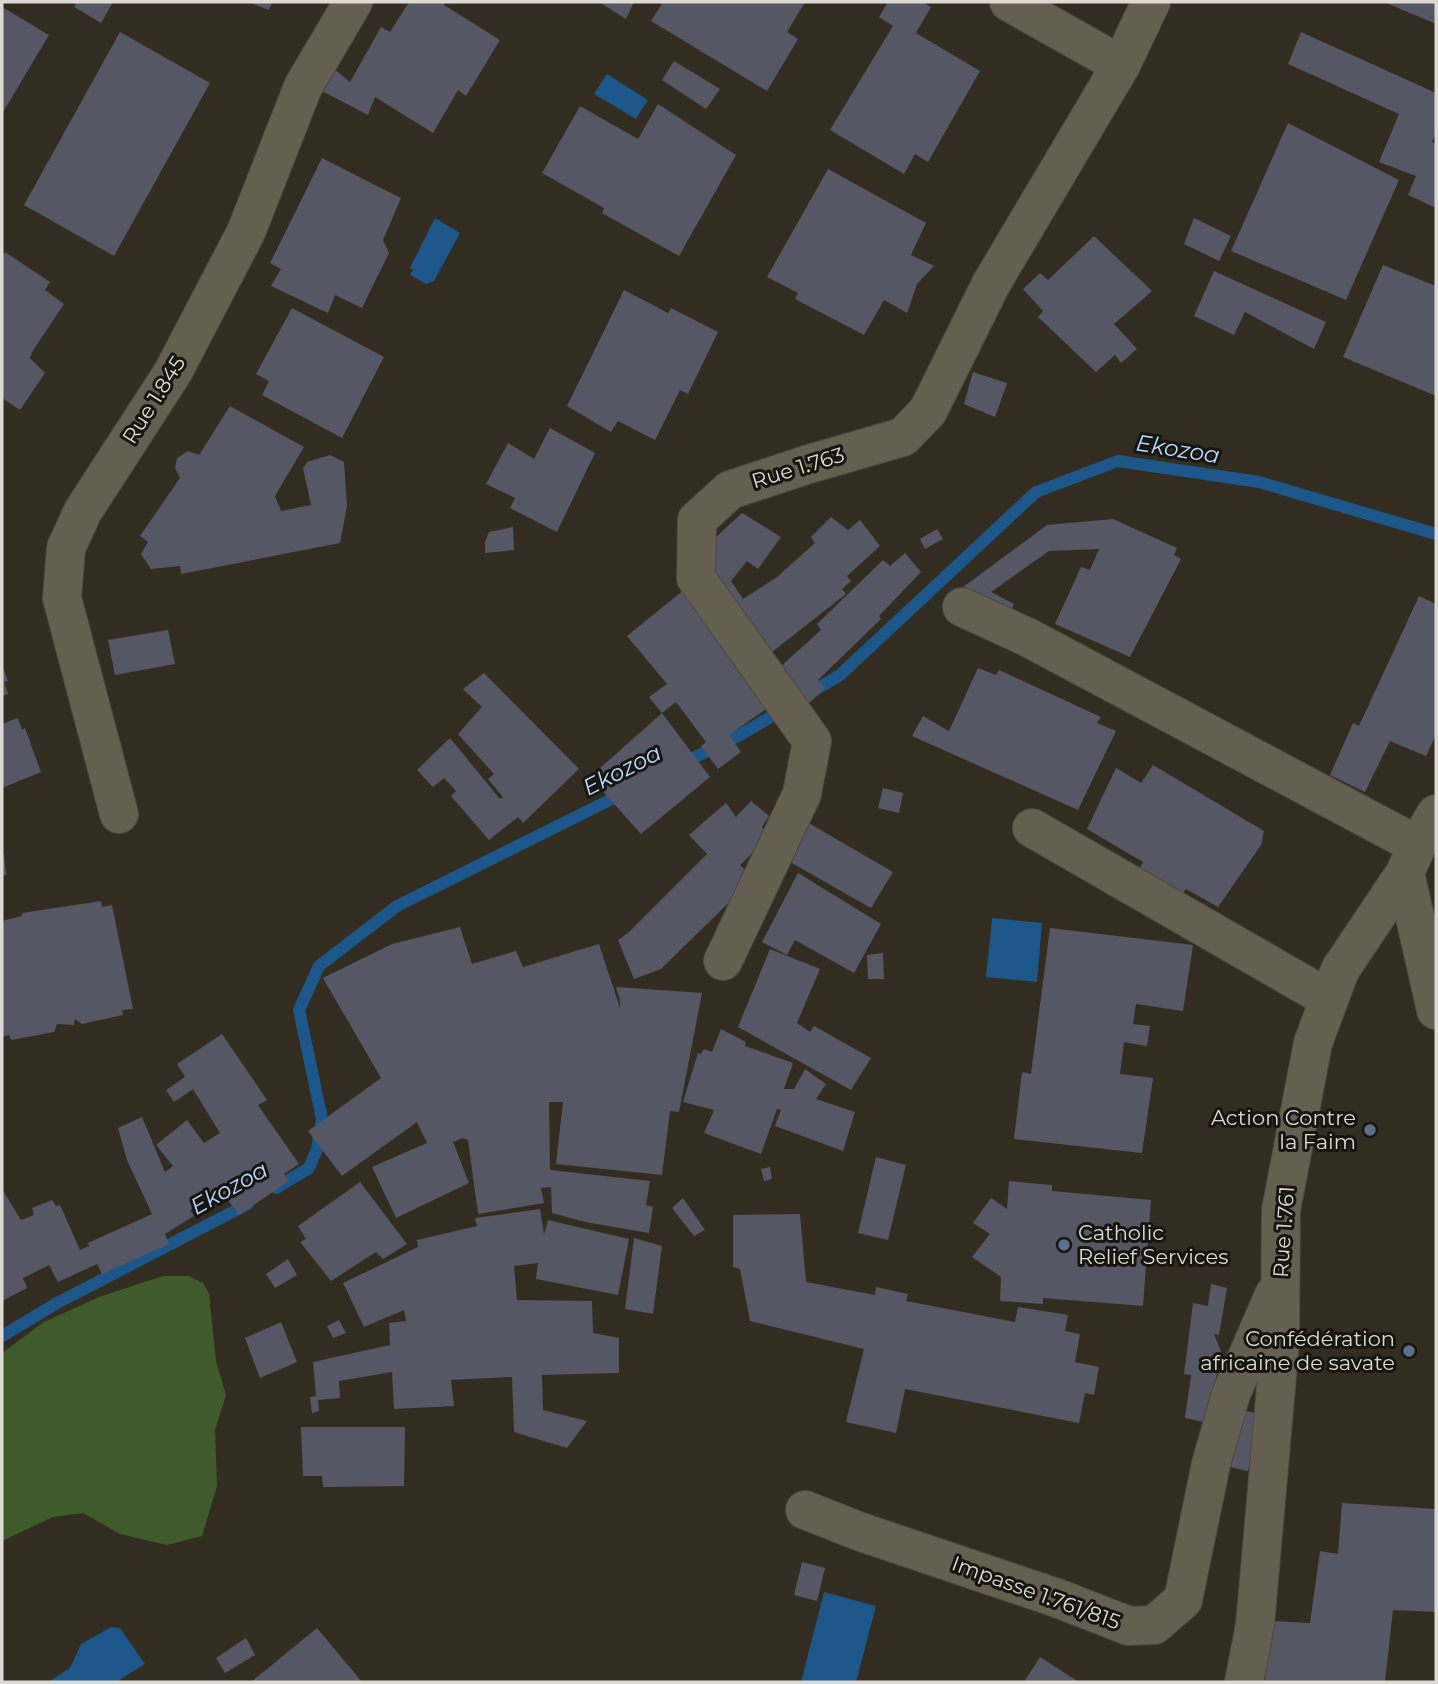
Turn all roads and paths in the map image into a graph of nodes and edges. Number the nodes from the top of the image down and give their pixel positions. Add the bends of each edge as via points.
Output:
1 (353, 2) edge
2 (1009, 2) edge
3 (1151, 2) edge
4 (1121, 65) junction
5 (962, 607) dead end
6 (119, 814) dead end
7 (1032, 828) dead end
8 (1419, 844) edge
9 (723, 961) dead end
10 (1329, 999) junction
11 (1436, 1010) edge
12 (1280, 1281) junction
13 (805, 1510) dead end
14 (1244, 1682) edge

1 - 6 street, Rue 1.845 via 303,87 246,232 173,372 83,511 66,548 62,598
2 - 4 street
3 - 4 street, Rue 1.763
4 - 9 street, Rue 1.763 via 990,284 947,376 920,420 903,437 730,490 697,520 696,578 812,741 802,794
5 - 8 street
7 - 10 street
8 - 10 street, Rue 1.761 via 1340,970
8 - 11 street
10 - 12 street, Rue 1.761 via 1312,1043 1281,1210
12 - 13 street, Impasse 1.761/815 via 1228,1406 1211,1464 1184,1600 1154,1626 1129,1626
12 - 14 street, Rue 1.761 via 1280,1342 1259,1585

